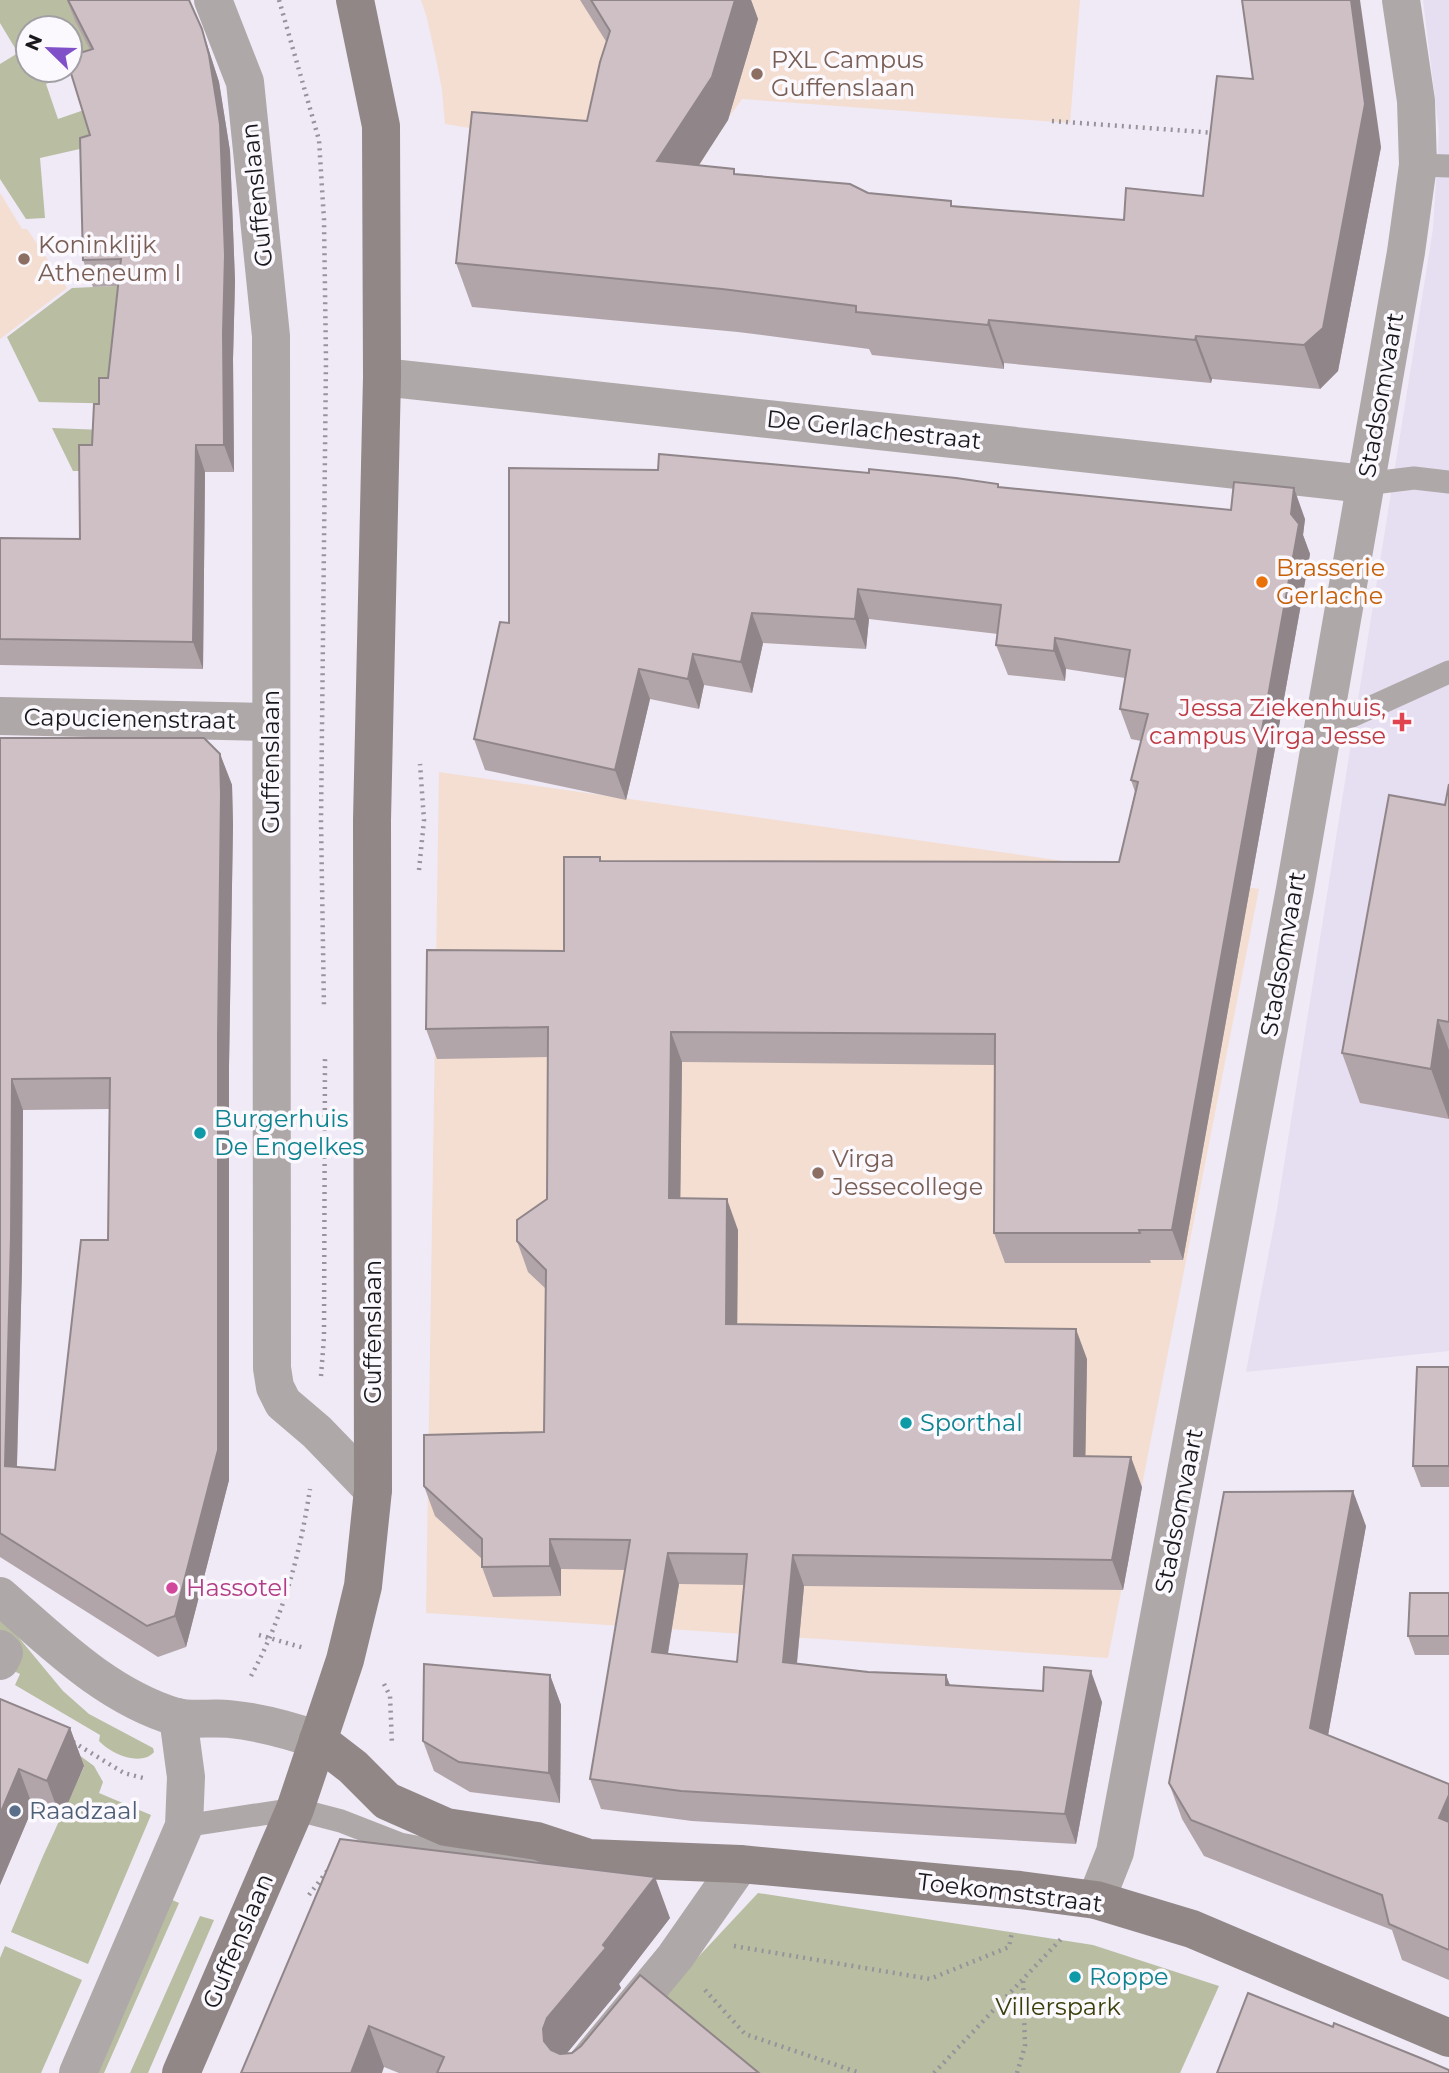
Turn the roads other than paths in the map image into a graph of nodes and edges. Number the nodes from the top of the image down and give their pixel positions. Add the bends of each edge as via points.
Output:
1 (213, 0) edge
2 (355, 0) edge
3 (1401, 0) edge
4 (1434, 165) edge
5 (383, 377) junction
6 (1449, 482) edge
7 (1365, 484) junction
8 (1449, 672) edge
9 (0, 716) edge
10 (271, 722) junction
11 (1323, 729) junction
12 (373, 1490) junction
13 (0, 1596) edge
14 (0, 1649) edge
15 (0, 1661) edge
16 (178, 1717) junction
17 (318, 1740) junction
18 (295, 1809) junction
19 (184, 1826) junction
20 (589, 1857) junction
21 (740, 1864) junction
22 (1096, 1900) junction
23 (1449, 2038) edge
24 (78, 2073) edge
25 (181, 2073) edge
26 (579, 2073) edge

1 - 10 street, Guffenslaan via 245,82 271,337
2 - 5 main road, Guffenslaan via 381,126
3 - 4 street, Stadsomvaart via 1416,101
4 - 7 street, Stadsomvaart via 1397,305
5 - 7 street, De Gerlachestraat
5 - 12 main road, Guffenslaan via 372,820
6 - 7 lane via 1414,478
7 - 11 street, Stadsomvaart
8 - 11 lane
9 - 10 street, Capucienenstraat
10 - 12 street, Guffenslaan via 272,1367 283,1403
11 - 22 street, Stadsomvaart via 1115,1852
12 - 17 main road, Guffenslaan via 363,1586
13 - 16 street via 71,1659 136,1700
14 - 15 street via 4,1653
16 - 17 street via 226,1719
16 - 19 street via 186,1777
17 - 18 main road, Guffenslaan
17 - 20 main road, Toekomststraat via 387,1801 419,1817 446,1826 537,1840
18 - 19 lane
18 - 20 lane, Toekomststraat via 416,1847 535,1862
18 - 25 main road, Guffenslaan
19 - 24 street
20 - 21 main road, Toekomststraat
21 - 22 main road, Toekomststraat
21 - 26 street via 681,1948
22 - 23 main road, Toekomststraat via 1192,1929

